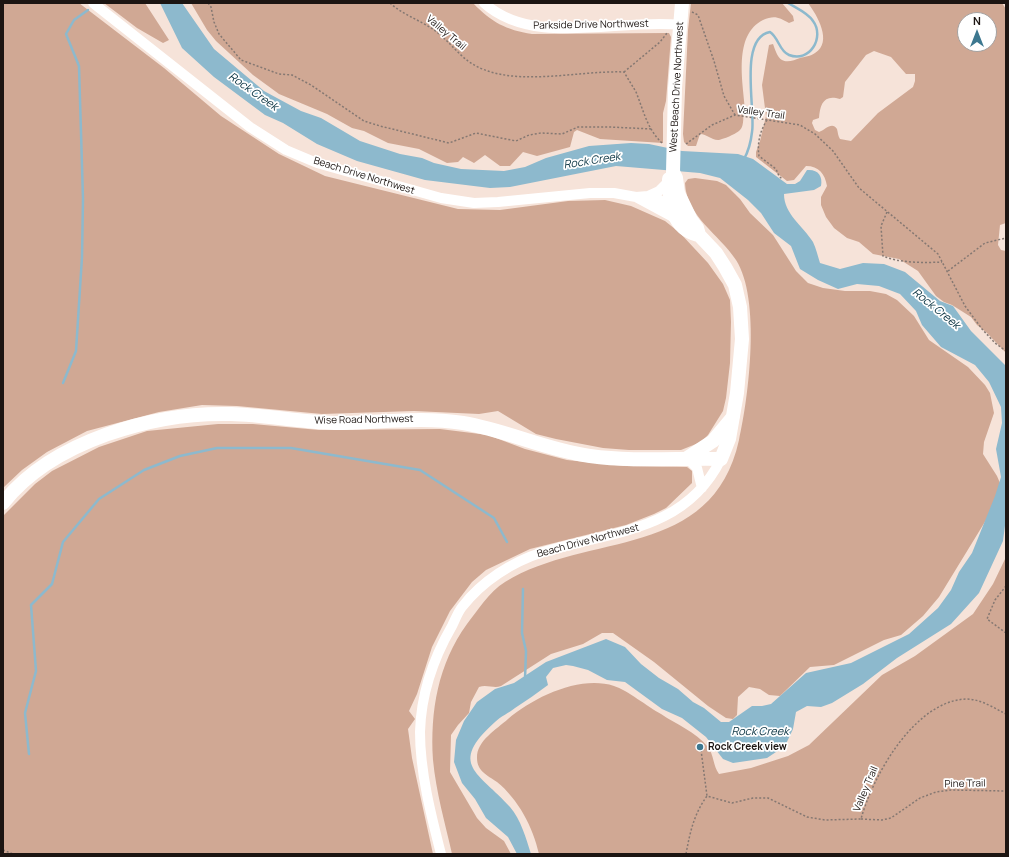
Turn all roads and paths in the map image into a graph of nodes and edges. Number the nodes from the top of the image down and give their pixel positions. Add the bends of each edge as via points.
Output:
1 (93, 3) edge
2 (208, 3) edge
3 (390, 3) edge
4 (484, 3) edge
5 (682, 5) edge
6 (674, 28) junction
7 (624, 72) junction
8 (735, 115) junction
9 (767, 120) junction
10 (652, 129) junction
11 (674, 145) junction
12 (671, 176) junction
13 (782, 179) dead end
14 (678, 193) junction
15 (648, 196) junction
16 (636, 197) junction
17 (668, 211) junction
18 (887, 212) junction
19 (691, 220) junction
20 (699, 235) junction
21 (1006, 238) edge
22 (942, 262) junction
23 (947, 272) junction
24 (1006, 351) edge
25 (734, 417) junction
26 (687, 458) junction
27 (721, 459) junction
28 (702, 488) junction
29 (3, 503) edge
30 (1006, 586) edge
31 (1006, 633) edge
32 (1006, 714) edge
33 (701, 750) dead end
34 (1006, 791) edge
35 (707, 796) junction
36 (861, 819) junction
37 (3, 850) edge
38 (13, 854) edge
39 (441, 854) edge
40 (686, 854) edge

1 - 16 street, Beach Drive Northwest via 250,126 286,150 317,163 441,198 474,203 590,193 614,193
2 - 10 path via 219,34 241,60 279,74 292,75 364,120 380,126 449,143 476,133 516,141 541,133 562,134 578,127
3 - 7 path, Valley Trail via 400,12 418,19 436,31 468,62 491,72 518,78 600,71
4 - 6 street, Parkside Drive Northwest via 506,18 533,26
5 - 6 street, West Beach Drive Northwest
5 - 8 path via 698,15 724,96
6 - 7 path
6 - 11 street, West Beach Drive Northwest
7 - 10 path
8 - 9 path, Valley Trail
8 - 11 path, Valley Trail
9 - 13 path via 762,127 758,143 759,156 776,169
9 - 18 path, Valley Trail via 800,125 815,134 833,151 859,188
10 - 11 path via 657,138
11 - 12 street, West Beach Drive Northwest
12 - 14 street, West Beach Drive Northwest via 676,178
12 - 15 street via 659,191
12 - 17 street, West Beach Drive Northwest
14 - 17 street
14 - 19 street, West Beach Drive Northwest
15 - 16 street, Beach Drive Northwest
15 - 17 street, Beach Drive Northwest
16 - 17 street, Beach Drive Northwest
17 - 19 street, Beach Drive Northwest
17 - 20 street, Beach Drive Northwest via 691,233
18 - 22 path, Valley Trail via 938,254
18 - 22 path via 881,226 883,256 893,260
19 - 20 street, Beach Drive Northwest
20 - 25 street, Beach Drive Northwest via 725,267 735,285 740,307 740,371
21 - 23 path via 985,243
22 - 23 path, Valley Trail
23 - 24 path, Valley Trail via 978,324
25 - 26 street via 713,441
25 - 27 street, Beach Drive Northwest
26 - 27 street, Wise Road Northwest
26 - 28 street via 697,468
26 - 29 street, Wise Road Northwest via 627,459 587,456 542,446 490,428 446,420 335,423 242,414 212,414 140,425 78,446 38,470
27 - 28 street, Beach Drive Northwest
28 - 39 street, Beach Drive Northwest via 671,514 648,524 543,552 516,563 489,580 462,608 440,646 422,702 420,733 423,771
30 - 31 path via 994,600 988,619
32 - 36 path, Valley Trail via 978,700 967,699 957,700 927,715 909,731 888,758 878,775
33 - 35 path
34 - 36 path, Pine Trail via 936,792 920,798 891,818
35 - 36 path, Valley Trail via 732,803 753,798 768,798 807,817 825,820
35 - 40 path via 693,820
37 - 38 path

